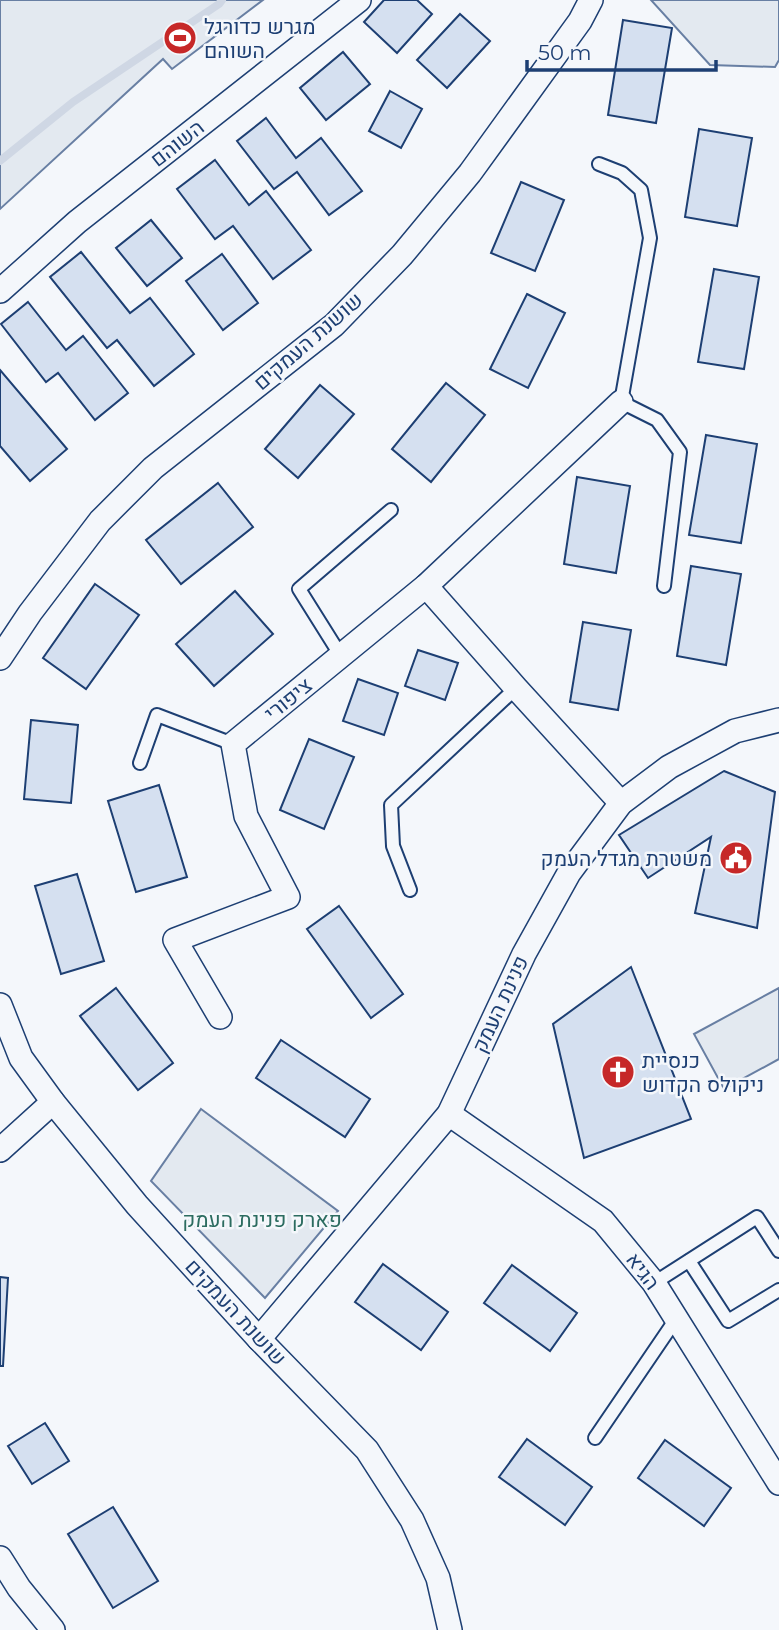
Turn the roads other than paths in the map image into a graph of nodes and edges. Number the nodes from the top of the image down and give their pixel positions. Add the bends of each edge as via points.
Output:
1 (359, 0) edge
2 (591, 0) edge
3 (599, 164) dead end
4 (0, 291) edge
5 (621, 402) junction
6 (391, 510) dead end
7 (426, 586) junction
8 (664, 586) dead end
9 (341, 656) junction
10 (0, 658) edge
11 (516, 688) junction
12 (779, 720) edge
13 (233, 744) junction
14 (140, 763) dead end
15 (621, 803) junction
16 (410, 890) dead end
17 (0, 1005) edge
18 (220, 1017) dead end
19 (53, 1102) junction
20 (449, 1114) junction
21 (0, 1150) edge
22 (779, 1251) edge
23 (689, 1261) junction
24 (654, 1283) junction
25 (779, 1290) edge
26 (676, 1319) junction
27 (259, 1339) junction
28 (595, 1438) dead end
29 (779, 1483) edge
30 (0, 1558) edge
31 (9, 1592) edge
32 (53, 1630) edge
33 (450, 1630) edge

1 - 4 street, השוהם via 77,222
2 - 10 street, שושנת העמקים via 470,173 402,255 334,325 153,468 100,521
3 - 5 lane via 622,173 641,190 650,237
5 - 7 street, ציפורי
5 - 8 lane via 657,420 680,452
6 - 9 lane via 299,589
7 - 9 street, ציפורי
7 - 11 street
9 - 13 street, ציפורי
11 - 15 street
11 - 16 lane via 391,805 393,845
12 - 15 street, פנינת העמק via 736,731 669,767
13 - 14 lane via 157,715
13 - 18 street via 246,816 288,897 175,940
15 - 20 street, פנינת העמק via 562,884
17 - 19 street, שושנת העמקים via 21,1058
19 - 21 street
19 - 27 street, שושנת העמקים via 137,1205
20 - 24 street, הגיא via 603,1221
20 - 27 street, פנינת העמק
22 - 23 lane via 757,1217
23 - 24 lane
23 - 25 lane via 728,1321
24 - 26 street, הגיא
26 - 28 lane
26 - 29 street, הגיא
27 - 33 street, שושנת העמקים via 367,1450 412,1520 438,1578
30 - 31 street
31 - 32 street

